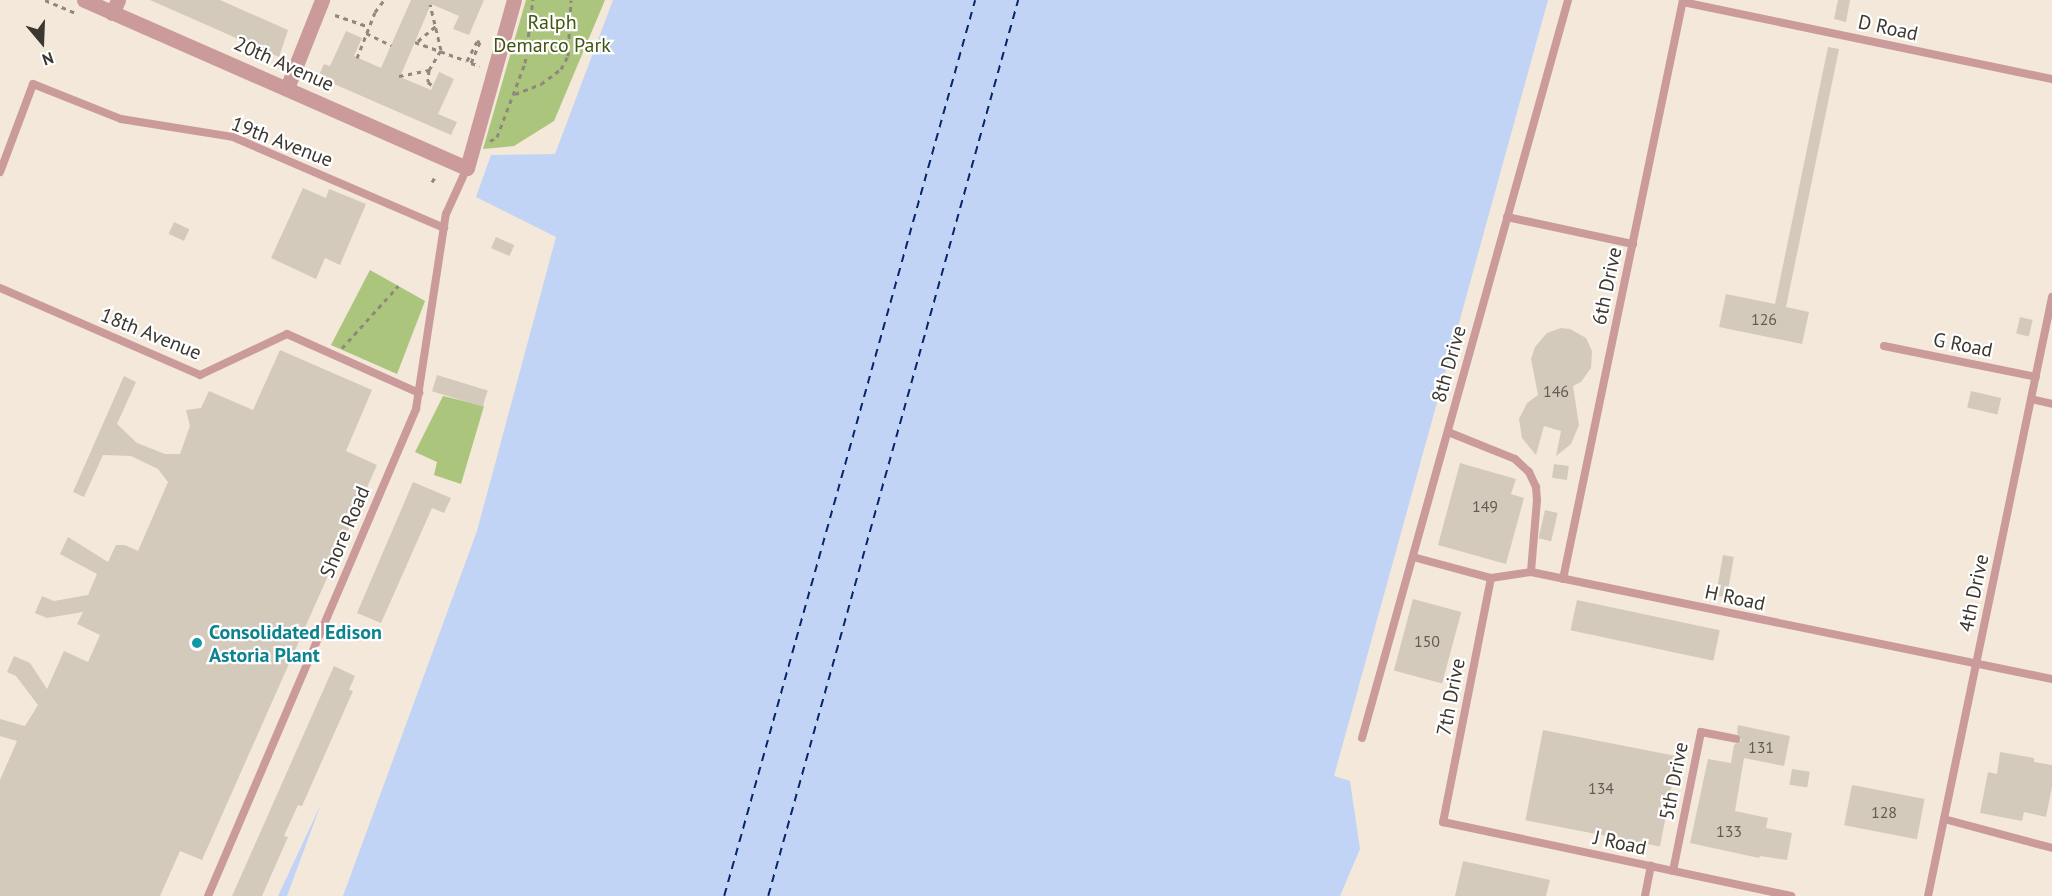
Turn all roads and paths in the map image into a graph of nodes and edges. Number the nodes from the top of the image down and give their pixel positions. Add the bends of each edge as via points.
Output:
1 (84, 0) edge
2 (322, 0) edge
3 (384, 0) edge
4 (514, 0) edge
5 (533, 0) edge
6 (571, 0) edge
7 (1568, 0) edge
8 (1683, 1) edge
9 (430, 4) dead end
10 (115, 6) edge
11 (334, 15) dead end
12 (436, 26) junction
13 (369, 27) junction
14 (366, 33) junction
15 (392, 45) dead end
16 (441, 50) junction
17 (357, 58) dead end
18 (469, 62) junction
19 (480, 66) dead end
20 (429, 70) junction
21 (399, 76) dead end
22 (2052, 79) edge
23 (433, 86) dead end
24 (287, 88) junction
25 (515, 94) junction
26 (487, 141) dead end
27 (467, 168) junction
28 (0, 172) edge
29 (435, 177) dead end
30 (432, 182) dead end
31 (1507, 217) junction
32 (444, 228) junction
33 (1633, 244) junction
34 (398, 286) dead end
35 (0, 288) edge
36 (2052, 297) edge
37 (1884, 346) dead end
38 (341, 349) dead end
39 (2036, 377) junction
40 (419, 393) junction
41 (2031, 399) junction
42 (2052, 404) edge
43 (1448, 432) junction
44 (1413, 557) junction
45 (1531, 572) junction
46 (1491, 578) junction
47 (1563, 579) junction
48 (1976, 664) junction
49 (2052, 679) edge
50 (1362, 738) dead end
51 (1736, 738) dead end
52 (1944, 819) junction
53 (1443, 822) joint
54 (2052, 848) edge
55 (1651, 866) junction
56 (1673, 871) junction
57 (208, 896) edge
58 (1645, 896) edge
59 (1791, 896) edge
60 (1928, 896) edge

1 - 10 street, 20th Avenue
2 - 24 street
3 - 13 path
4 - 27 street
5 - 25 path via 525,63
6 - 25 path via 568,56 561,69 541,84
7 - 31 lane, 8th Drive
8 - 22 lane, D Road
8 - 33 lane, 6th Drive
9 - 12 path
10 - 24 street, 20th Avenue
11 - 13 path
12 - 16 path
12 - 16 path via 416,41
13 - 14 path
14 - 15 path
14 - 17 path
16 - 18 path
16 - 20 path
18 - 18 path via 477,41 480,42
18 - 19 path
20 - 21 path
20 - 23 path via 428,82
24 - 27 street, 20th Avenue
25 - 26 path via 497,137
27 - 32 lane, Shore Road via 446,214
28 - 32 lane, 19th Avenue via 33,84 121,119 233,136
29 - 30 path
31 - 33 lane
31 - 43 lane, 8th Drive
32 - 40 lane, Shore Road
33 - 47 lane, 6th Drive
34 - 38 path
35 - 40 lane, 18th Avenue via 200,375 287,334
36 - 39 lane, 4th Drive
37 - 39 lane, G Road
39 - 41 lane, 4th Drive
40 - 57 lane, Shore Road via 416,409
41 - 42 lane
41 - 48 lane, 4th Drive
43 - 44 lane, 8th Drive
43 - 45 lane via 1515,459 1529,471 1536,487
44 - 46 lane, H Road
44 - 50 lane, 8th Drive
45 - 46 lane, H Road
45 - 47 lane, H Road
46 - 53 lane, 7th Drive
47 - 48 lane, H Road
48 - 49 lane, H Road
48 - 52 lane, 4th Drive
51 - 56 lane, 5th Drive via 1701,732
52 - 54 lane
52 - 60 lane, 4th Drive
53 - 55 lane, J Road
55 - 56 lane, J Road
55 - 58 lane
56 - 59 lane, J Road

